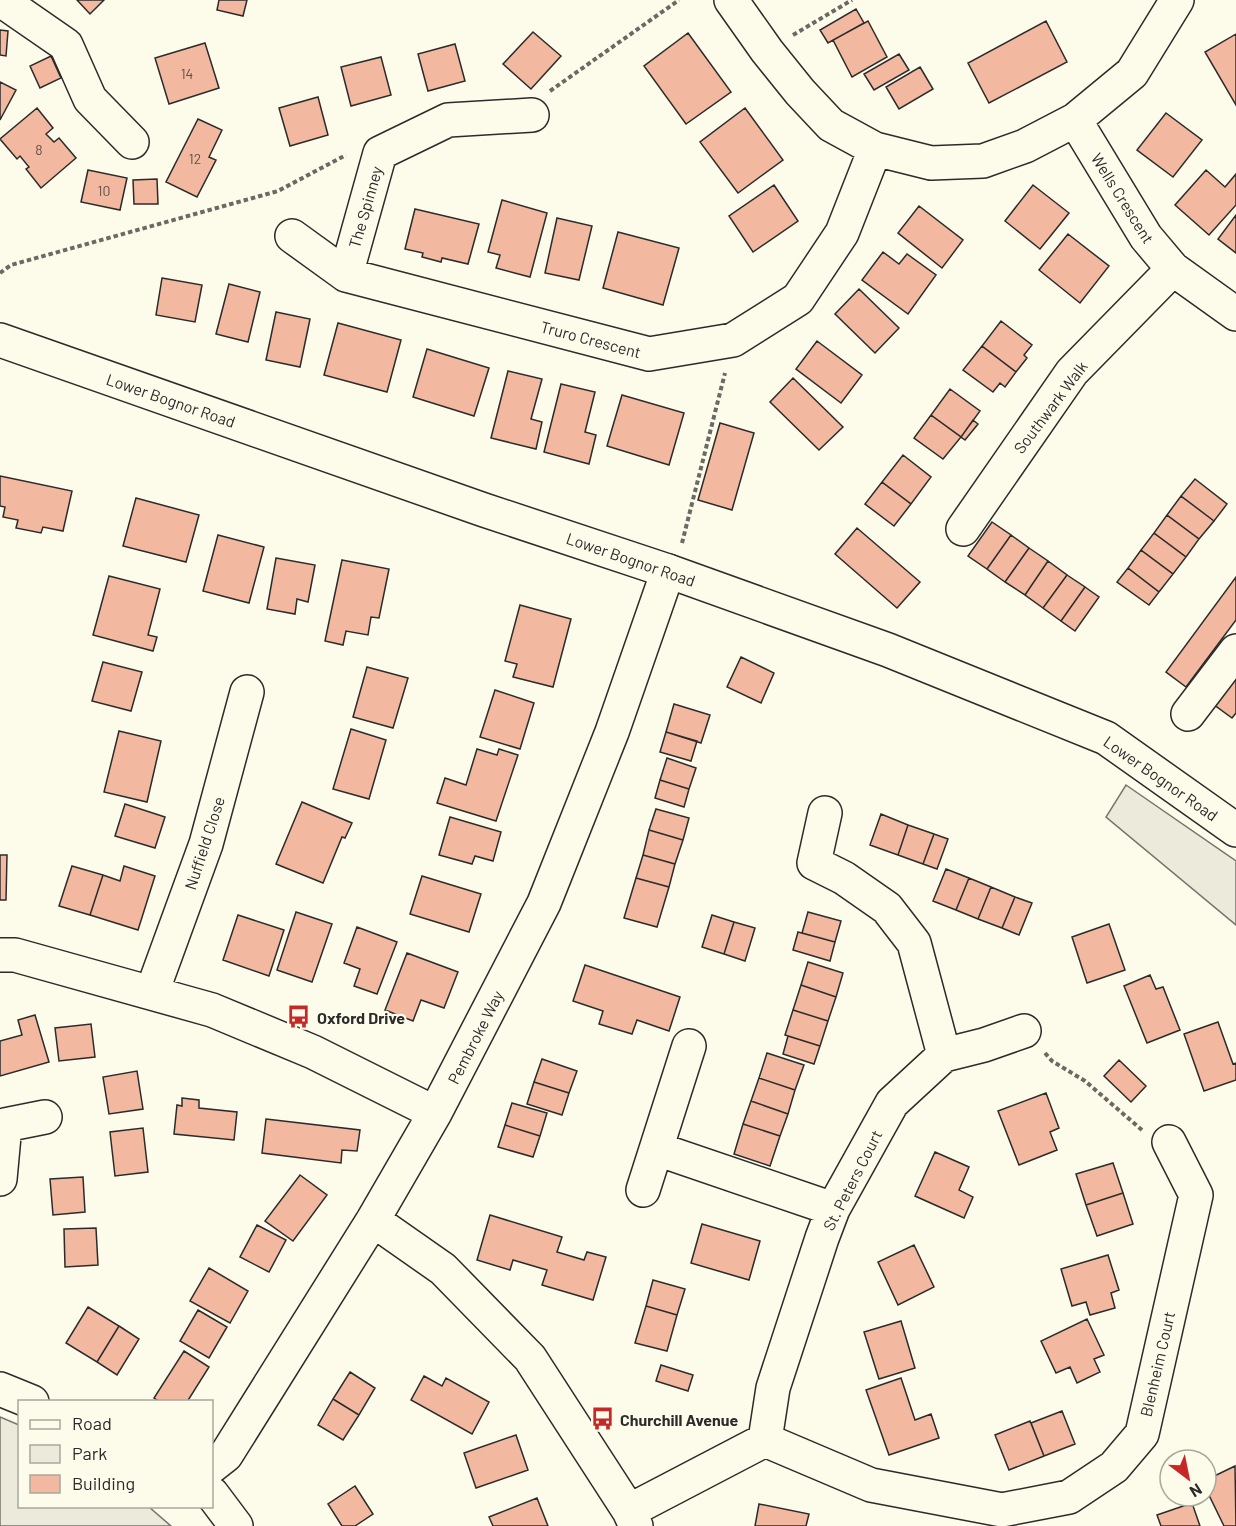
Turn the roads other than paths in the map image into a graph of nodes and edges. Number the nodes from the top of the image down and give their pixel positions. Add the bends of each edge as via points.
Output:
1 (1, 0) edge
2 (732, 0) edge
3 (1177, 0) edge
4 (532, 115) dead end
5 (1075, 120) junction
6 (132, 142) dead end
7 (876, 150) junction
8 (292, 236) dead end
9 (1173, 269) junction
10 (346, 275) junction
11 (1236, 314) edge
12 (0, 340) edge
13 (963, 529) dead end
14 (674, 562) junction
15 (1236, 651) edge
16 (247, 692) dead end
17 (1188, 714) dead end
18 (825, 813) dead end
19 (1236, 830) edge
20 (0, 955) edge
21 (152, 992) junction
22 (1024, 1031) road end
23 (689, 1046) dead end
24 (944, 1055) junction
25 (435, 1113) junction
26 (45, 1117) dead end
27 (2, 1126) edge
28 (1169, 1142) road end
29 (657, 1149) junction
30 (0, 1179) edge
31 (643, 1190) dead end
32 (833, 1209) junction
33 (373, 1220) junction
34 (0, 1389) edge
35 (29, 1400) edge
36 (765, 1440) junction
37 (213, 1466) edge
38 (213, 1495) edge
39 (633, 1518) edge
40 (236, 1526) edge

1 - 6 street via 66,45 90,99
2 - 7 street via 767,51 831,125
3 - 5 street via 1132,73
4 - 10 street, The Spinney via 448,120 380,153
5 - 7 street via 1025,146 983,161 931,163
5 - 9 street, Wells Crescent via 1146,237
7 - 10 street, Truro Crescent via 842,233 798,299 733,340 649,354
8 - 10 street, Truro Crescent
9 - 11 street, Wells Crescent
9 - 13 street, Southwark Walk via 1072,372
12 - 14 street, Lower Bognor Road via 484,510
14 - 19 street, Lower Bognor Road via 1106,738
14 - 25 street, Pembroke Way via 544,903
15 - 17 street
16 - 21 street, Nuffield Close via 206,844
18 - 24 street via 814,863 887,908 914,943
20 - 21 street via 15,955
21 - 25 street via 212,1010 303,1048
22 - 24 street, St. Peters Court
23 - 29 street
24 - 32 street, St. Peters Court via 892,1103
25 - 33 street, Pembroke Way
26 - 27 street
27 - 30 street
28 - 36 street, Blenheim Court via 1196,1195 1142,1434 1114,1467 1069,1497 1002,1510 871,1485
29 - 31 street
29 - 32 street
32 - 36 street, St. Peters Court via 773,1388
33 - 37 street, Pembroke Way via 226,1455
33 - 39 street via 443,1269 530,1358
34 - 35 street
36 - 39 street
38 - 40 street

